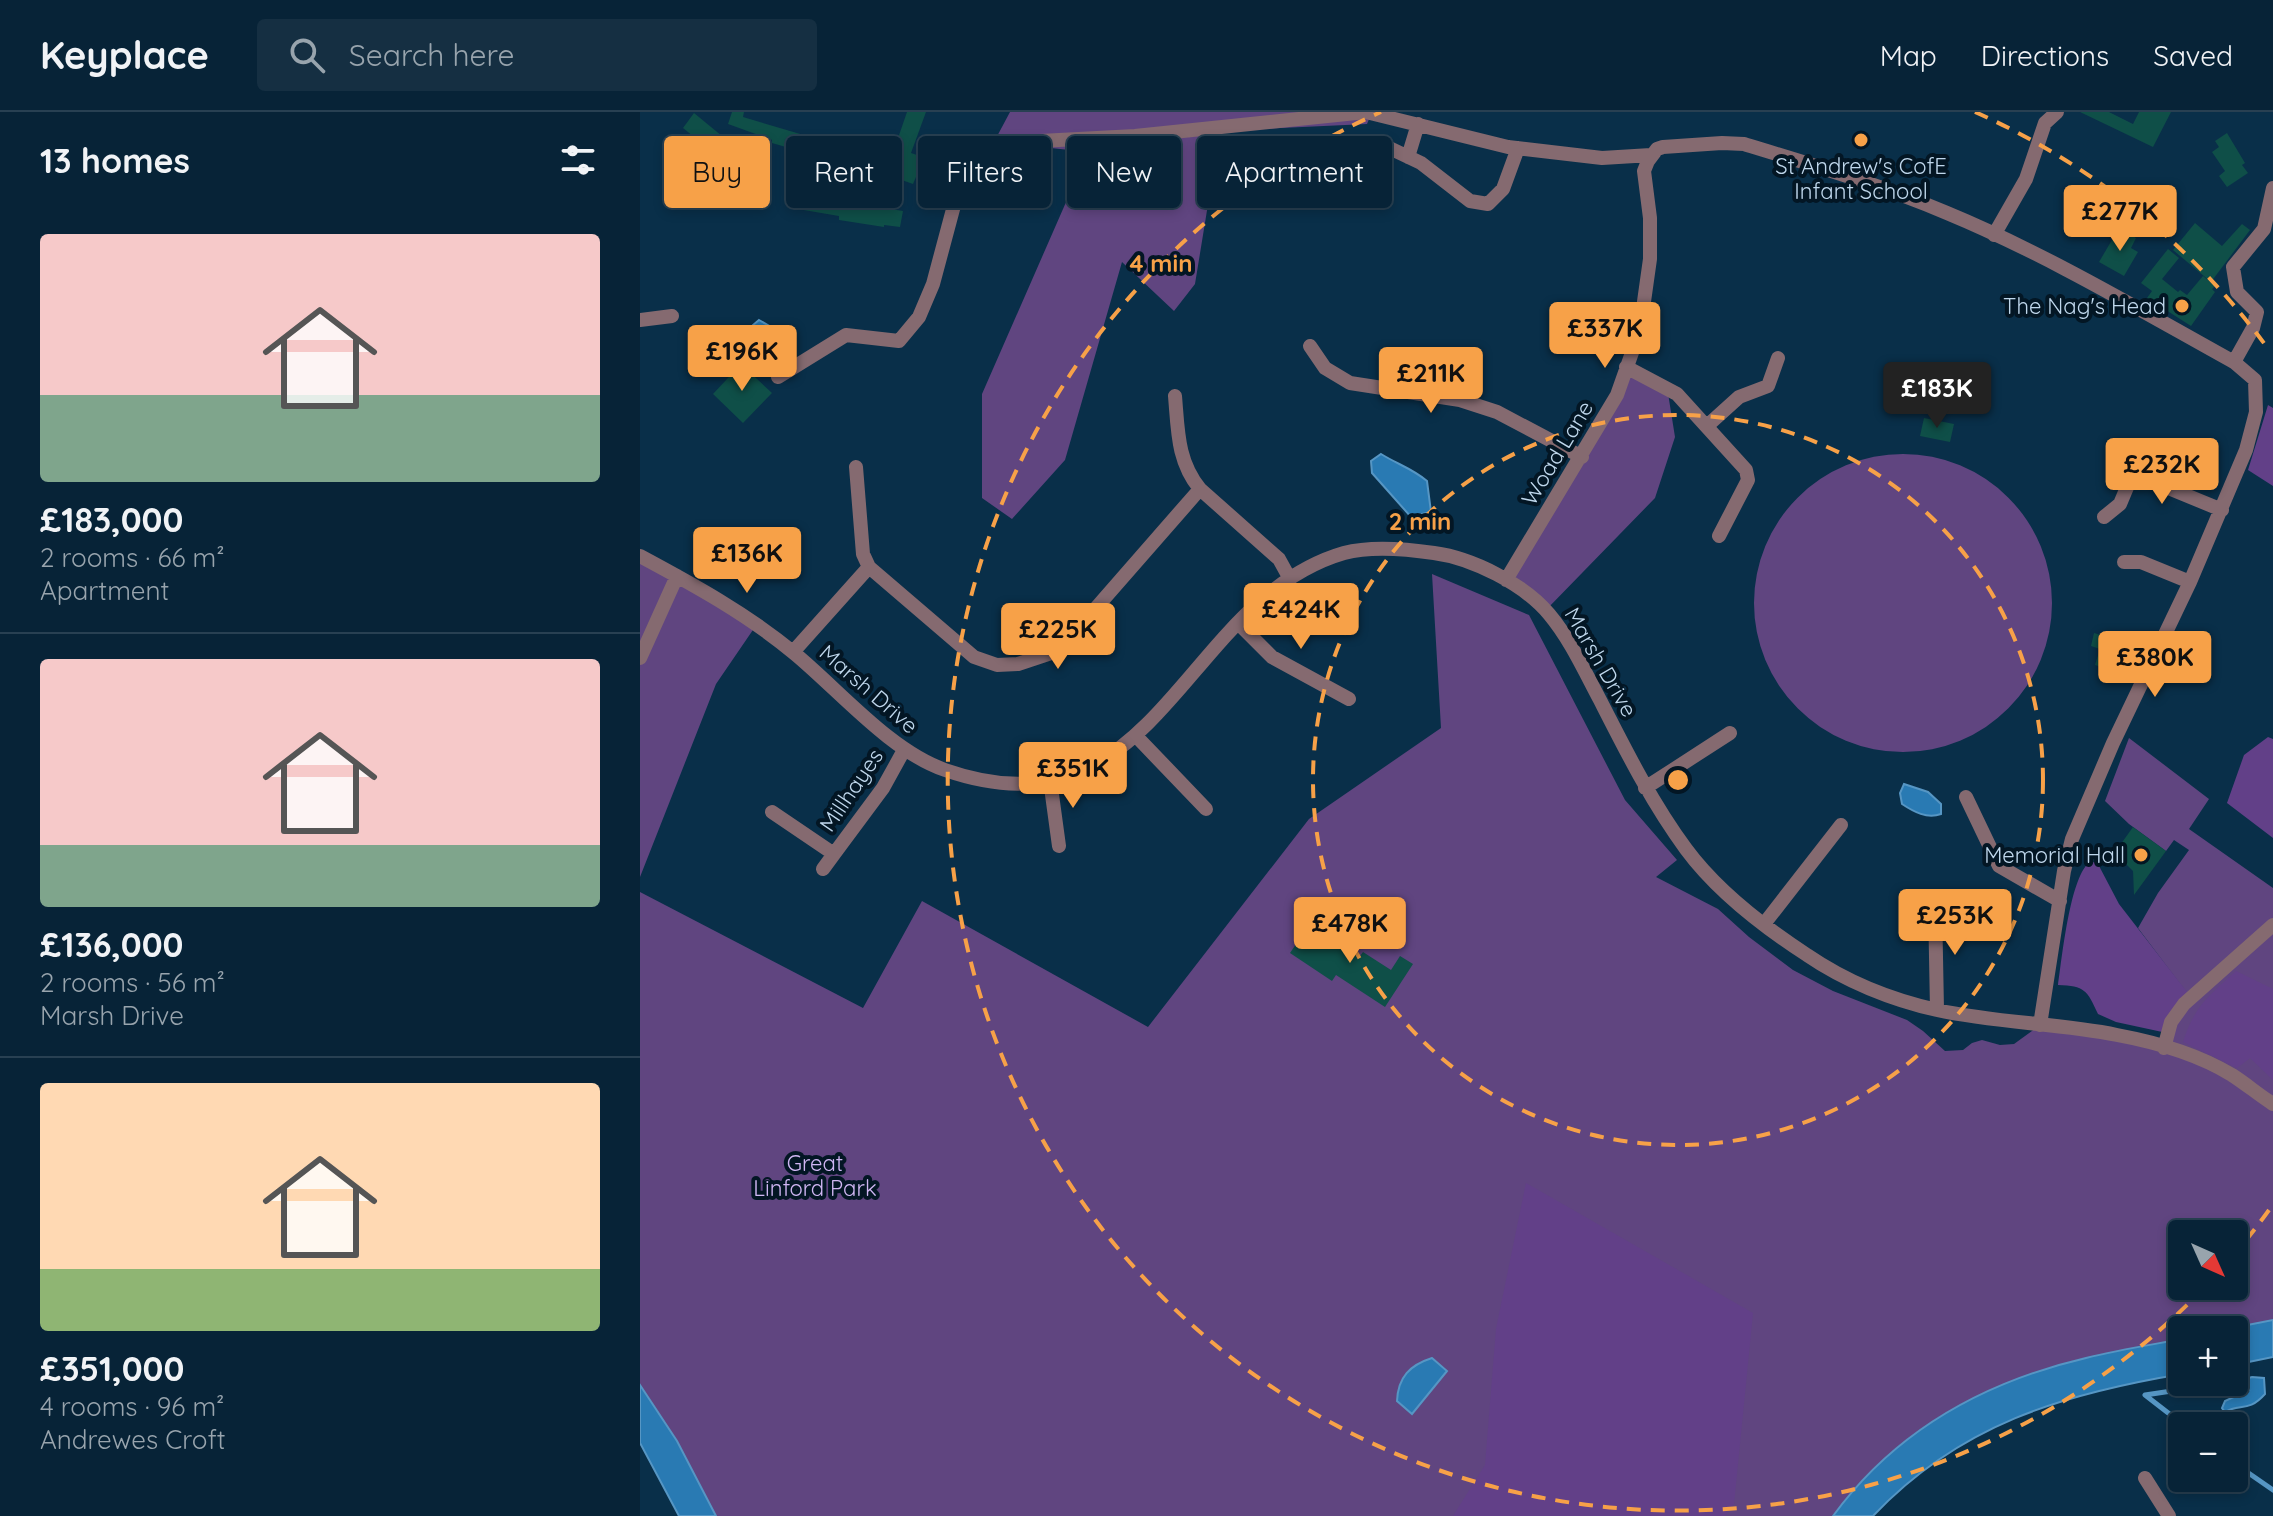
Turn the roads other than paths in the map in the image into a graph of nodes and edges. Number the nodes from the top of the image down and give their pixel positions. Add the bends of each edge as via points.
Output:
1 (2057, 112) edge
2 (1418, 124) junction
3 (1518, 148) junction
4 (1392, 149) edge
5 (1651, 155) junction
6 (1408, 157) junction
7 (2273, 188) edge
8 (1994, 235) junction
9 (672, 316) dead end
10 (640, 320) edge
11 (1310, 346) dead end
12 (1778, 358) dead end
13 (2234, 362) junction
14 (1626, 367) junction
15 (778, 377) dead end
16 (1175, 396) dead end
17 (1708, 425) junction
18 (1582, 457) junction
19 (2115, 466) dead end
20 (856, 467) dead end
21 (2133, 473) junction
22 (1200, 489) junction
23 (2222, 510) junction
24 (2104, 517) dead end
25 (1719, 536) dead end
26 (640, 556) edge
27 (2124, 562) dead end
28 (869, 567) junction
29 (677, 576) junction
30 (1290, 579) junction
31 (1506, 580) junction
32 (2190, 582) junction
33 (1238, 623) junction
34 (793, 652) junction
35 (640, 658) edge
36 (1349, 699) dead end
37 (1730, 733) dead end
38 (1137, 737) junction
39 (904, 750) junction
40 (1050, 780) junction
41 (1645, 788) junction
42 (1966, 797) dead end
43 (1206, 809) dead end
44 (772, 812) dead end
45 (1841, 825) dead end
46 (1059, 846) dead end
47 (834, 854) junction
48 (823, 869) dead end
49 (2060, 901) junction
50 (1935, 904) dead end
51 (1764, 924) junction
52 (2273, 925) edge
53 (1937, 1010) junction
54 (2040, 1025) junction
55 (2164, 1048) junction
56 (2273, 1104) edge
57 (2145, 1478) dead end
58 (2169, 1516) edge

1 - 8 street via 2045,123 2026,179
2 - 3 street
2 - 6 street
2 - 15 street via 1366,112 1135,136 1002,143 977,164 956,198 933,284 919,317 899,341 846,335
3 - 5 street via 1602,158
3 - 6 street via 1503,189 1488,204 1470,201
4 - 6 street
5 - 8 street via 1663,147 1744,144 1888,190
5 - 14 street, Woad Lane via 1644,171 1650,218 1647,296
7 - 13 street via 2264,229 2233,267 2237,292 2257,312
8 - 13 street
9 - 10 street
11 - 18 street via 1325,368 1350,383 1472,404
12 - 17 street via 1768,386 1739,397
13 - 23 street via 2255,380 2256,412
14 - 17 street via 1677,394
14 - 18 street, Woad Lane via 1617,395
16 - 22 street via 1180,454
17 - 25 street via 1746,470 1748,480
18 - 31 street, Woad Lane
19 - 21 street
20 - 28 street via 863,554
21 - 23 street
21 - 24 street via 2120,504
22 - 28 street via 1068,640 1035,660 997,665 974,657
22 - 30 street via 1279,559
23 - 32 street
26 - 29 street, Marsh Drive
27 - 32 street via 2141,562
28 - 34 street
29 - 34 street, Marsh Drive
29 - 35 street
30 - 31 street, Marsh Drive via 1349,551 1390,550 1437,553
30 - 33 street, Marsh Drive
31 - 41 street, Marsh Drive via 1546,610 1572,646
32 - 49 street via 2072,839
33 - 36 street via 1272,657
33 - 38 street, Marsh Drive
34 - 39 street, Marsh Drive
37 - 41 street
38 - 40 street, Marsh Drive via 1085,770
38 - 43 street
39 - 40 street, Marsh Drive via 942,769 997,783
39 - 47 street, Millhayes
40 - 46 street
41 - 51 street, Marsh Drive via 1688,852
42 - 49 street via 1999,866
44 - 47 street, Millhayes
45 - 51 street
47 - 48 street, Millhayes
49 - 54 street
50 - 53 street
51 - 53 street, Marsh Drive via 1846,977
52 - 55 street via 2184,1004 2171,1022
53 - 54 street, Marsh Drive
54 - 55 street, Marsh Drive via 2120,1035
55 - 56 street, Marsh Drive via 2227,1072
57 - 58 street

